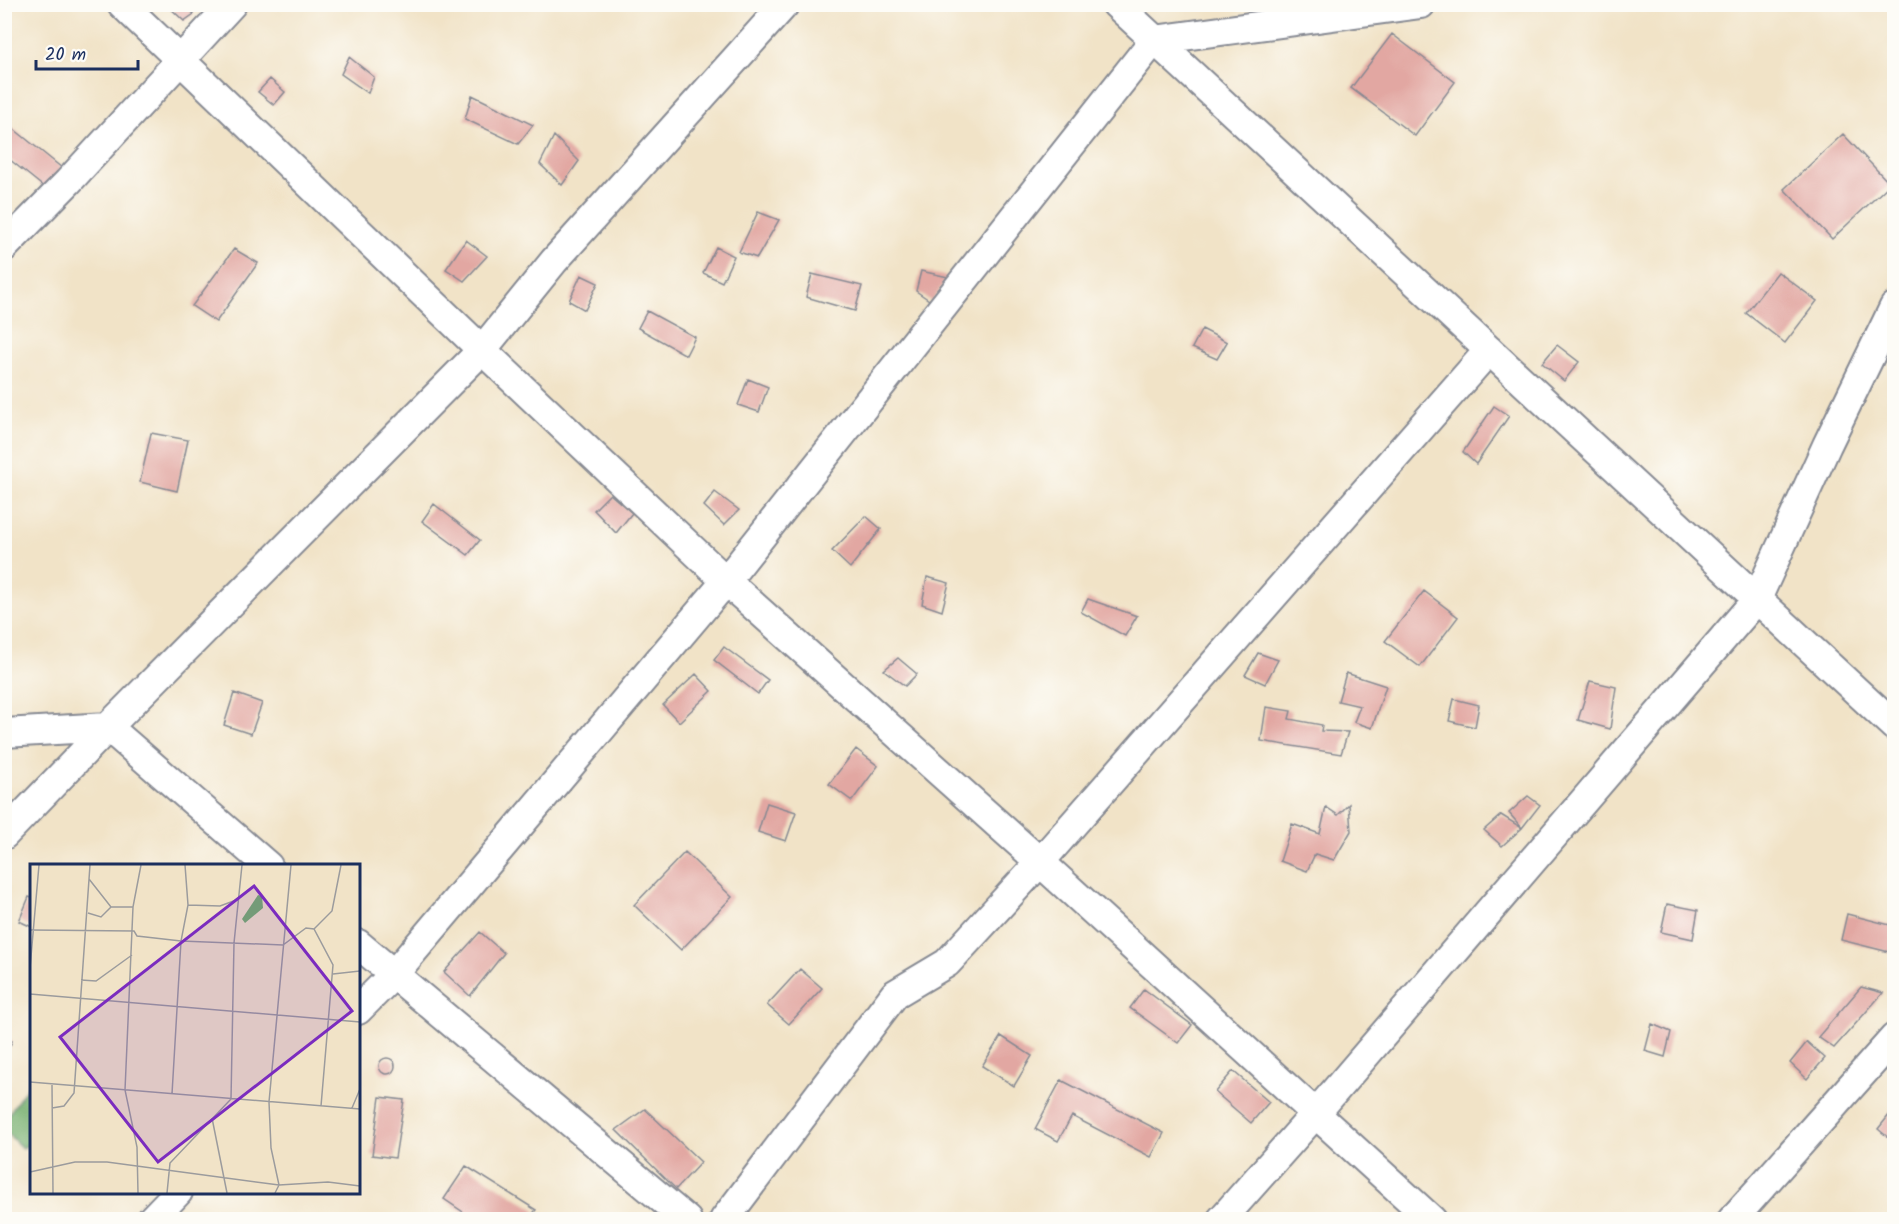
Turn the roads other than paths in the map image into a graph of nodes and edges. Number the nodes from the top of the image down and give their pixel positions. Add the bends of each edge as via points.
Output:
1 (122, 4) edge
2 (232, 4) edge
3 (785, 4) edge
4 (1116, 4) edge
5 (1422, 4) edge
6 (1358, 9) edge
7 (1154, 40) junction
8 (180, 60) junction
9 (4, 247) edge
10 (1894, 307) edge
11 (482, 350) junction
12 (1489, 350) junction
13 (726, 581) junction
14 (1757, 599) junction
15 (1894, 726) edge
16 (108, 727) junction
17 (4, 733) edge
18 (4, 835) edge
19 (1040, 862) junction
20 (266, 864) edge
21 (360, 946) edge
22 (394, 974) junction
23 (360, 1008) edge
24 (1894, 1038) edge
25 (1316, 1113) junction
26 (176, 1194) edge
27 (155, 1219) edge
28 (687, 1220) edge
29 (724, 1220) edge
30 (1221, 1220) edge
31 (1432, 1220) edge
32 (1732, 1220) edge

1 - 8 street
2 - 8 street
3 - 11 street via 554,261
4 - 7 street
5 - 6 street
6 - 7 street
7 - 12 street
7 - 13 street
8 - 9 street
8 - 11 street
10 - 14 street
11 - 13 street
11 - 16 street
12 - 14 street
12 - 19 street
13 - 19 street
13 - 22 street
14 - 15 street
14 - 25 street
16 - 17 street
16 - 18 street
16 - 20 street
19 - 25 street
19 - 29 street via 947,963 895,994
21 - 22 street
22 - 23 street
22 - 28 street
24 - 32 street
25 - 30 street
25 - 31 street
26 - 27 street

